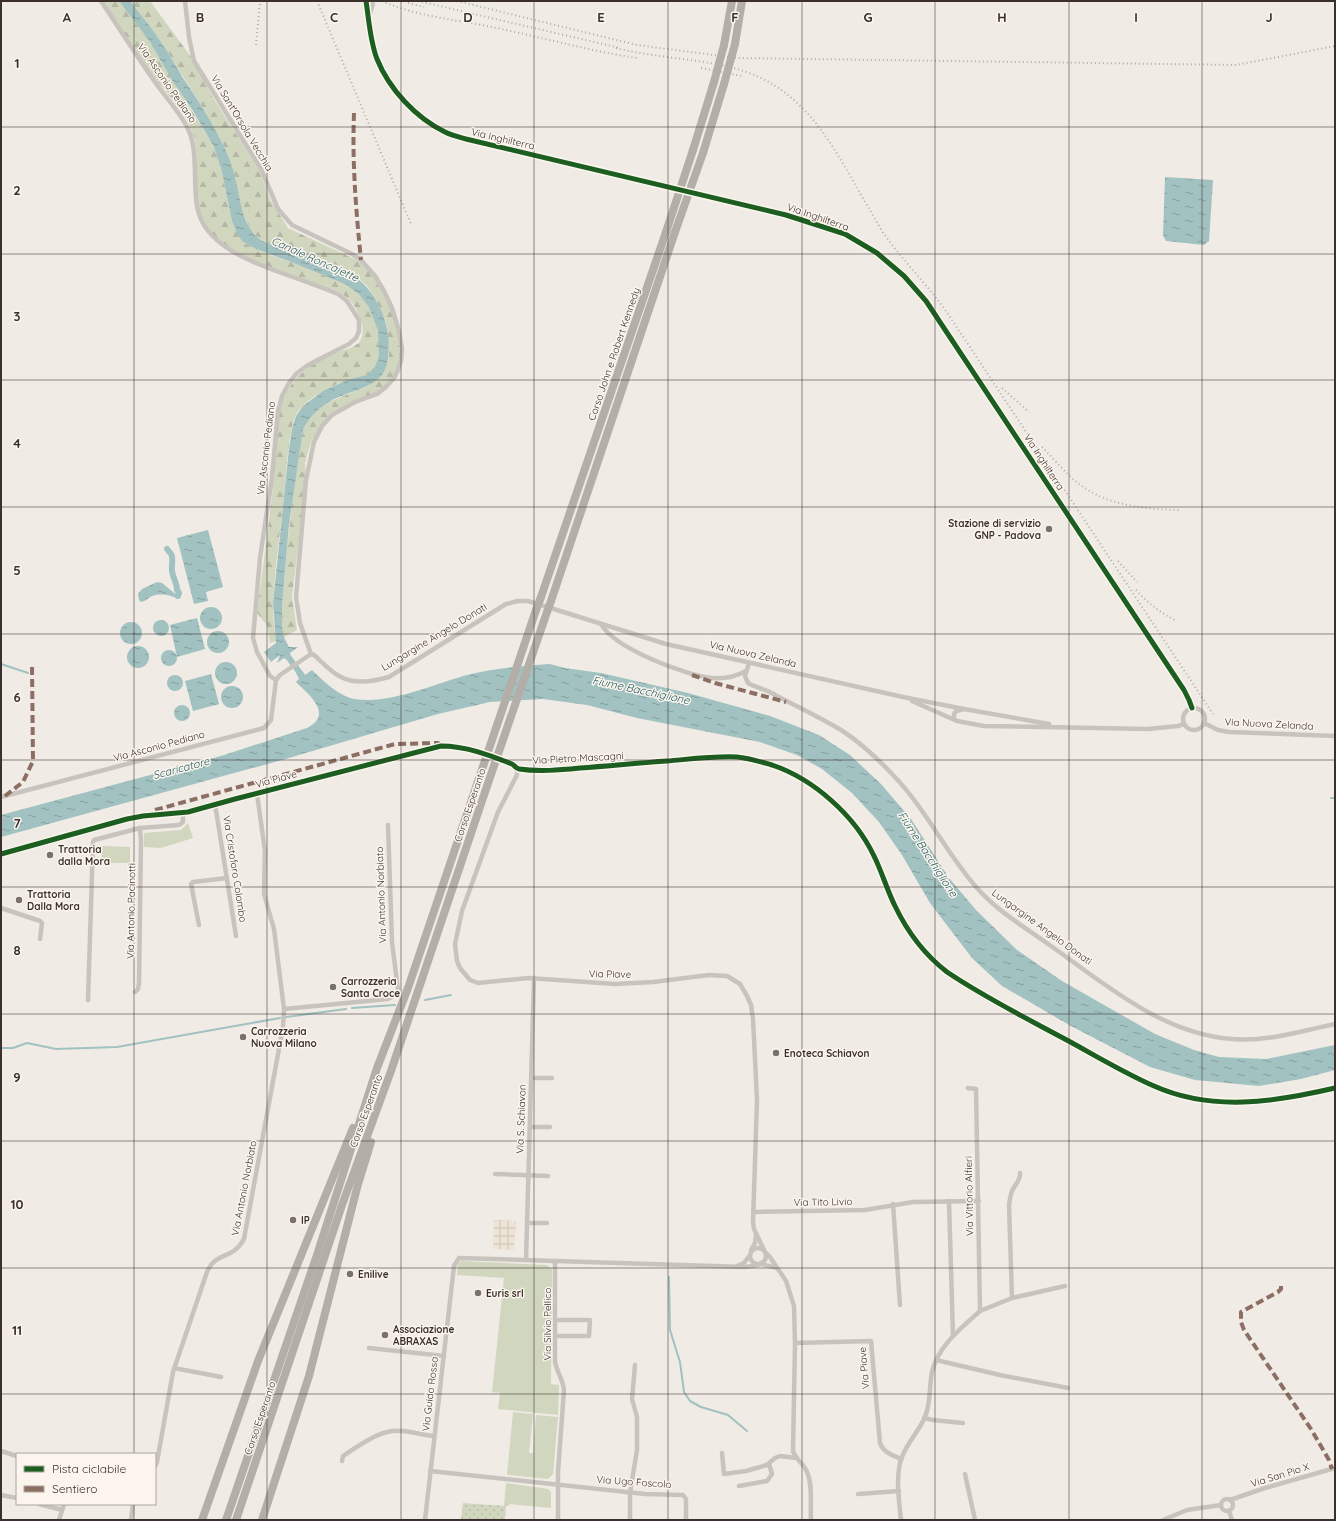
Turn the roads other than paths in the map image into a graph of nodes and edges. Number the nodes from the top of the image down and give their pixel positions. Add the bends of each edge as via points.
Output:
1 (100, 1) edge
2 (185, 1) edge
3 (732, 1) edge
4 (742, 1) edge
5 (366, 2) edge
6 (373, 4) dead end
7 (369, 17) junction
8 (601, 624) junction
9 (310, 654) junction
10 (749, 663) junction
11 (746, 671) junction
12 (276, 680) junction
13 (903, 697) junction
14 (1192, 708) junction
15 (502, 709) joint
16 (513, 709) joint
17 (964, 710) junction
18 (956, 721) junction
19 (1204, 723) junction
20 (1184, 724) junction
21 (1063, 727) junction
22 (1335, 736) edge
23 (480, 753) dead end
24 (503, 760) dead end
25 (640, 763) dead end
26 (518, 769) junction
27 (257, 794) junction
28 (1, 797) edge
29 (215, 804) junction
30 (184, 813) junction
31 (388, 825) dead end
32 (140, 828) junction
33 (1, 854) edge
34 (227, 878) junction
35 (1, 908) edge
36 (199, 925) dead end
37 (236, 936) dead end
38 (40, 939) dead end
39 (534, 978) junction
40 (134, 992) dead end
41 (88, 1000) dead end
42 (284, 1009) junction
43 (1335, 1024) edge
44 (377, 1068) junction
45 (391, 1071) junction
46 (532, 1078) junction
47 (552, 1078) dead end
48 (968, 1088) dead end
49 (530, 1127) junction
50 (550, 1127) dead end
51 (1020, 1173) dead end
52 (495, 1174) dead end
53 (528, 1175) junction
54 (548, 1176) dead end
55 (949, 1201) junction
56 (979, 1201) junction
57 (893, 1204) junction
58 (753, 1212) junction
59 (527, 1223) junction
60 (547, 1224) dead end
61 (756, 1233) junction
62 (765, 1251) junction
63 (750, 1253) junction
64 (526, 1260) junction
65 (555, 1261) junction
66 (759, 1264) junction
67 (734, 1266) junction
68 (777, 1268) junction
69 (1065, 1286) dead end
70 (1012, 1298) junction
71 (900, 1305) dead end
72 (980, 1311) junction
73 (556, 1320) junction
74 (556, 1336) junction
75 (953, 1336) junction
76 (795, 1344) junction
77 (369, 1348) dead end
78 (444, 1356) junction
79 (936, 1360) junction
80 (635, 1365) dead end
81 (174, 1368) junction
82 (221, 1377) dead end
83 (1068, 1388) dead end
84 (924, 1418) junction
85 (963, 1423) dead end
86 (434, 1436) junction
87 (1, 1451) edge
88 (722, 1453) dead end
89 (16, 1456) edge
90 (796, 1458) junction
91 (901, 1458) junction
92 (342, 1461) dead end
93 (156, 1464) edge
94 (769, 1464) junction
95 (1335, 1468) edge
96 (430, 1471) junction
97 (965, 1474) dead end
98 (558, 1485) junction
99 (739, 1486) dead end
100 (899, 1491) junction
101 (630, 1493) junction
102 (858, 1494) dead end
103 (1, 1495) edge
104 (16, 1498) edge
105 (1230, 1500) junction
106 (43, 1505) edge
107 (64, 1505) edge
108 (133, 1505) edge
109 (1222, 1505) junction
110 (62, 1510) junction
111 (1229, 1511) junction
112 (59, 1520) edge
113 (131, 1520) edge
114 (202, 1520) edge
115 (226, 1520) edge
116 (236, 1520) edge
117 (262, 1520) edge
118 (425, 1520) edge
119 (558, 1520) edge
120 (630, 1520) edge
121 (686, 1520) edge
122 (811, 1520) edge
123 (900, 1520) edge
124 (975, 1520) edge
125 (1163, 1520) edge
126 (1232, 1520) edge

1 - 12 street, Via Asconio Pediano via 190,132 194,146 197,208 203,224 216,239 250,261 338,294 347,301 359,320 359,331 349,344 297,373 282,396 278,411 253,638 257,652 270,676
2 - 9 street, Via Sant'Orsola Vecchia via 194,61 261,169 278,209 292,225 361,260 384,291 399,331 401,360 394,378 377,394 355,402 332,415 322,426 314,442 306,480 296,597 300,623
3 - 15 highway, Corso John e Robert Kennedy, bridge via 714,82 666,232
4 - 16 highway, Corso John e Robert Kennedy, bridge via 735,44 703,153
5 - 7 street, Via Inghilterra
6 - 7 street, Via Inghilterra
7 - 14 street, Via Inghilterra via 377,59 391,84 412,110 446,133 786,215 845,234 877,253 904,276 926,301 1184,690
8 - 9 street, Lungargine Angelo Donati via 528,601 506,604 389,677 373,681 342,678
8 - 10 street, Via Nuova Zelanda via 666,644
8 - 11 street, Lungargine Angelo Donati via 606,631 633,650 692,675 722,678
9 - 12 street
10 - 11 street
10 - 13 street, Via Nuova Zelanda
11 - 43 street, Lungargine Angelo Donati via 746,680 750,684 777,695 841,730 858,743 893,774 914,798 961,869 984,895 1018,923 1130,1001 1165,1021 1212,1037 1271,1038
12 - 28 street, Via Asconio Pediano via 271,720 264,728
13 - 17 street, Via Nuova Zelanda
13 - 18 street, Via Nuova Zelanda
14 - 19 street via 1202,712
14 - 20 street via 1184,714
15 - 44 highway, Corso Esperanto via 410,980
16 - 45 highway, Corso Esperanto
17 - 18 street via 956,711
17 - 21 street, Via Nuova Zelanda
18 - 21 street, Via Nuova Zelanda via 984,726
19 - 20 street, Via Nuova Zelanda via 1193,730
19 - 22 street, Via Nuova Zelanda via 1228,732
20 - 21 street, Via Nuova Zelanda via 1148,729
23 - 27 street, Via Piave via 455,746 441,746
24 - 26 street
25 - 26 street, Via Pietro Mascagni via 566,769
26 - 39 street, Via Piave via 498,812 462,911 455,953 465,975 478,983
27 - 29 street, Via Piave
27 - 42 street, Via Antonio Norbiato via 265,851 264,894 274,929
29 - 30 street, Via Piave
29 - 34 street, Via Cristoforo Colombo
30 - 32 street via 183,822 179,825
30 - 33 street, Via Piave via 135,817
31 - 42 street, Via Antonio Norbiato via 392,942 398,990 388,999
32 - 40 street, Via Antonio Pacinotti via 138,989
32 - 41 street via 93,842
34 - 36 street via 193,882
34 - 37 street, Via Cristoforo Colombo
35 - 38 street via 40,921
39 - 46 street, Via S. Schiavon
39 - 58 street, Via Piave via 615,984 718,975 740,984 749,1000 753,1019 757,1100
42 - 81 street, Via Antonio Norbiato via 282,1033 244,1239 234,1252 210,1264
44 - 114 highway via 258,1361
44 - 115 highway, Corso Esperanto via 317,1255
45 - 116 highway, Corso Esperanto via 342,1205
45 - 117 highway via 358,1184 309,1376
46 - 47 street
46 - 49 street, Via S. Schiavon
48 - 56 street, Via Vittorio Alfieri via 976,1089
49 - 50 street
49 - 53 street, Via S. Schiavon
51 - 70 street via 1009,1205
52 - 53 street
53 - 54 street
53 - 59 street, Via S. Schiavon
55 - 56 street, Via Tito Livio
55 - 57 street, Via Tito Livio
55 - 75 street
56 - 72 street, Via Vittorio Alfieri
57 - 58 street, Via Tito Livio via 865,1210
57 - 71 street
58 - 61 street, Via Piave
59 - 60 street
59 - 64 street, Via S. Schiavon
61 - 62 street, Via Piave
61 - 63 street, Via Piave
62 - 63 street via 757,1248
62 - 66 street via 766,1259
62 - 68 street, Via Piave
63 - 66 street via 752,1262
63 - 67 street via 744,1263
64 - 65 street
64 - 78 street, Via Guido Rossa via 459,1258 456,1261
65 - 67 street
65 - 73 street, Via Silvio Pellico
66 - 67 street
66 - 68 street
68 - 76 street, Via Piave via 786,1282 794,1306
69 - 70 street
70 - 72 street
72 - 75 street
73 - 74 street, Via Silvio Pellico
73 - 74 street via 590,1320 589,1336
74 - 98 street, Via Silvio Pellico via 556,1369 564,1385
75 - 79 street
76 - 90 street, Via Piave via 793,1451
76 - 91 street, Via Piave via 871,1341 881,1448
77 - 78 street
78 - 86 street, Via Guido Rossa
79 - 83 street
79 - 84 street
80 - 101 street via 632,1399 637,1417 637,1450
81 - 82 street
81 - 93 street, Via Antonio Norbiato
84 - 85 street
84 - 91 street
86 - 92 street via 388,1431 353,1449 343,1456
86 - 96 street, Via Guido Rossa
87 - 89 street
88 - 94 street via 724,1474
90 - 94 street via 780,1456
90 - 122 street, Via Piave via 808,1474
91 - 100 street via 898,1473
94 - 99 street via 772,1474 767,1481
95 - 105 street, Via San Pio X
96 - 98 street
96 - 118 street, Via Guido Rossa
97 - 124 street
98 - 101 street, Via Ugo Foscolo
98 - 119 street, Via Silvio Pellico
100 - 102 street
100 - 123 street
101 - 120 street
101 - 121 street, Via Ugo Foscolo via 684,1495
103 - 104 street
105 - 109 street, Via San Pio X via 1225,1500
105 - 111 street via 1233,1505
106 - 110 street
107 - 110 street
108 - 113 street
109 - 111 street via 1224,1510
109 - 125 street, Via San Pio X via 1187,1510
110 - 112 street
111 - 126 street

